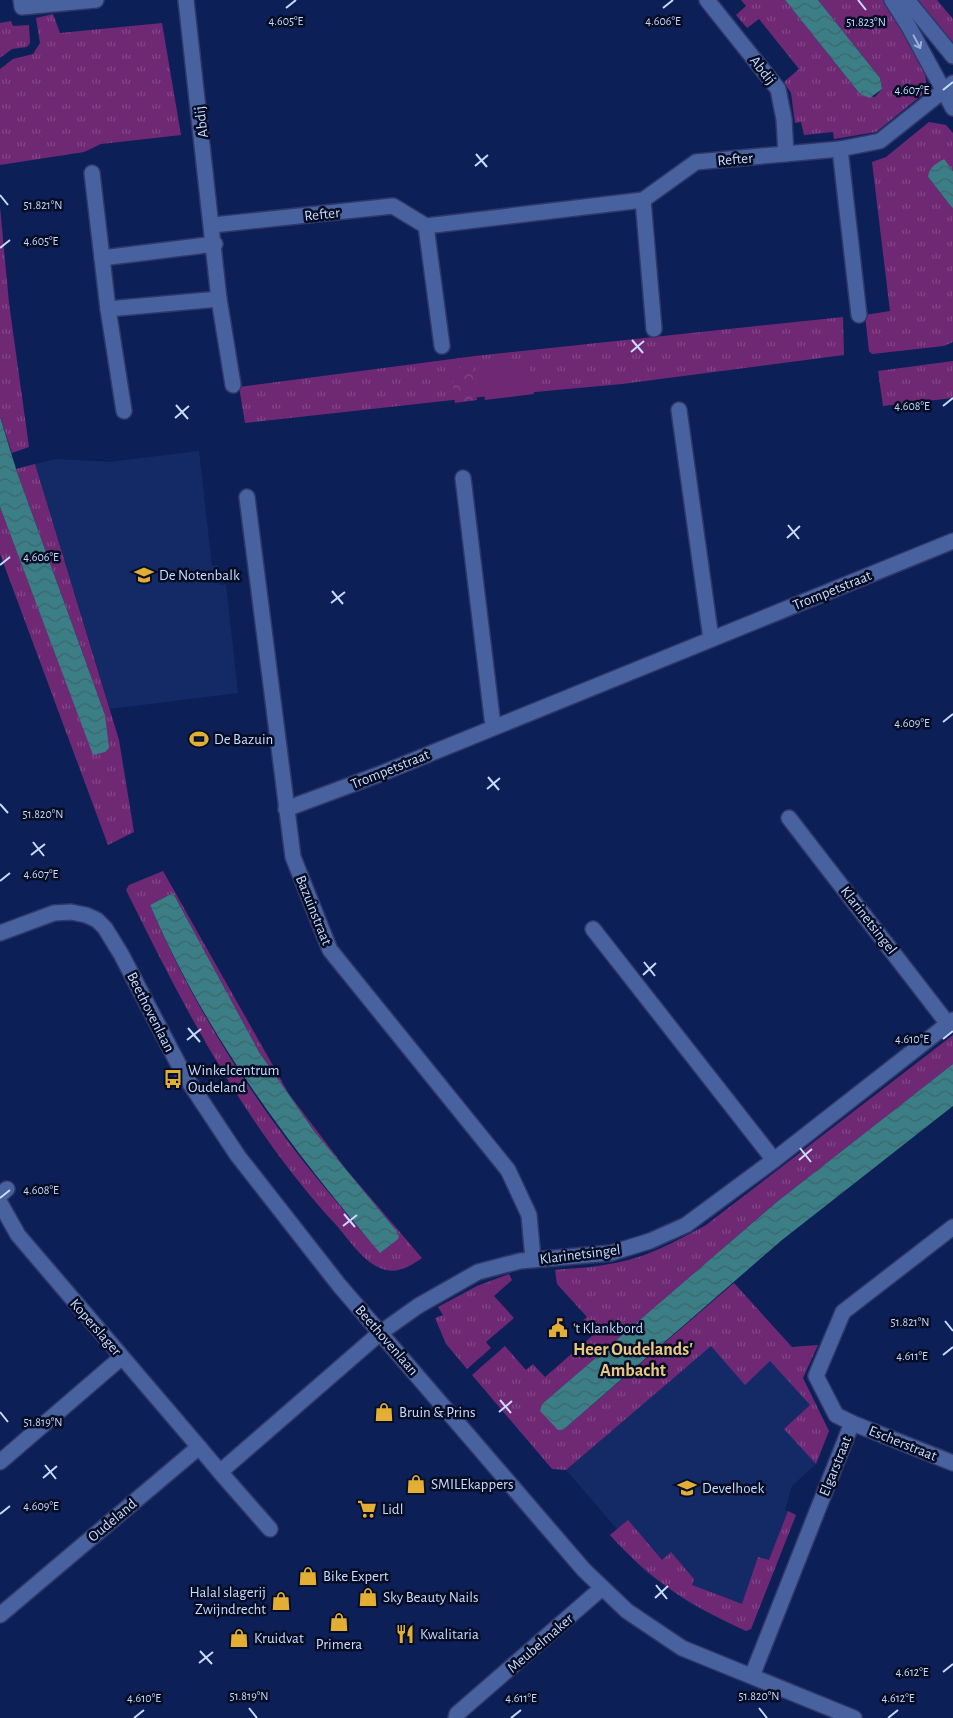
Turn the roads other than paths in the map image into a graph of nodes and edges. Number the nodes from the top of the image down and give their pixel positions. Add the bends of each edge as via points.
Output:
1 (21, 0) edge
2 (96, 0) edge
3 (186, 0) edge
4 (707, 0) edge
5 (892, 0) edge
6 (907, 0) edge
7 (953, 56) edge
8 (948, 87) edge
9 (953, 108) edge
10 (840, 149) junction
11 (786, 154) junction
12 (92, 173) dead end
13 (643, 200) junction
14 (213, 225) junction
15 (426, 226) junction
16 (215, 244) junction
17 (102, 258) junction
18 (219, 299) junction
19 (108, 309) junction
20 (859, 316) dead end
21 (654, 329) dead end
22 (442, 346) dead end
23 (233, 385) dead end
24 (679, 410) dead end
25 (124, 411) dead end
26 (463, 478) dead end
27 (247, 497) dead end
28 (953, 541) edge
29 (711, 639) junction
30 (493, 726) junction
31 (286, 809) junction
32 (789, 818) dead end
33 (593, 929) dead end
34 (0, 933) edge
35 (950, 1022) edge
36 (774, 1160) junction
37 (2, 1214) edge
38 (953, 1227) edge
39 (533, 1259) junction
40 (380, 1333) junction
41 (122, 1357) junction
42 (852, 1423) junction
43 (199, 1447) junction
44 (0, 1462) edge
45 (953, 1463) edge
46 (220, 1472) junction
47 (270, 1529) dead end
48 (602, 1588) junction
49 (0, 1615) edge
50 (752, 1676) junction
51 (456, 1718) edge
52 (854, 1718) edge

1 - 2 street via 22,7
3 - 14 street, Abdij
4 - 11 street, Abdij via 778,89
5 -> 8 street
6 - 7 street
8 - 9 street
8 - 10 street, Refter via 880,141
10 - 11 street, Refter
10 - 20 street
11 - 13 street, Refter via 696,162
12 - 17 street
13 - 15 street, Refter
13 - 21 street
14 - 15 street, Refter via 393,206
14 - 16 street, Abdij
15 - 22 street
16 - 17 street
16 - 18 street, Abdij
17 - 19 street
18 - 19 street
18 - 23 street, Abdij
19 - 25 street
24 - 29 street
26 - 30 street
27 - 31 street, Bazuinstraat
28 - 29 street, Trompetstraat
29 - 30 street, Trompetstraat
30 - 31 street, Trompetstraat
31 - 39 street, Bazuinstraat via 293,857 330,950 508,1170 529,1215
32 - 35 street, Klarinetsingel
33 - 36 street
34 - 40 street, Beethovenlaan via 54,913 71,912 86,915 105,928 184,1073 223,1134 261,1187
35 - 36 street, Klarinetsingel
36 - 39 street, Klarinetsingel via 686,1225 650,1241 611,1253
37 - 41 street, Koperslager
38 - 42 street, Elgarstraat via 843,1312 816,1376 836,1415
39 - 40 street, Klarinetsingel via 493,1267 470,1276
40 - 46 street
40 - 48 street, Beethovenlaan
41 - 43 street, Koperslager
41 - 44 street
42 - 45 street, Escherstraat
42 - 50 street, Elgarstraat
43 - 46 street
43 - 49 street, Oudeland
46 - 47 street
48 - 50 street, Beethovenlaan via 627,1611 682,1648
48 - 51 street, Meubelmaker
50 - 52 street, Beethovenlaan

